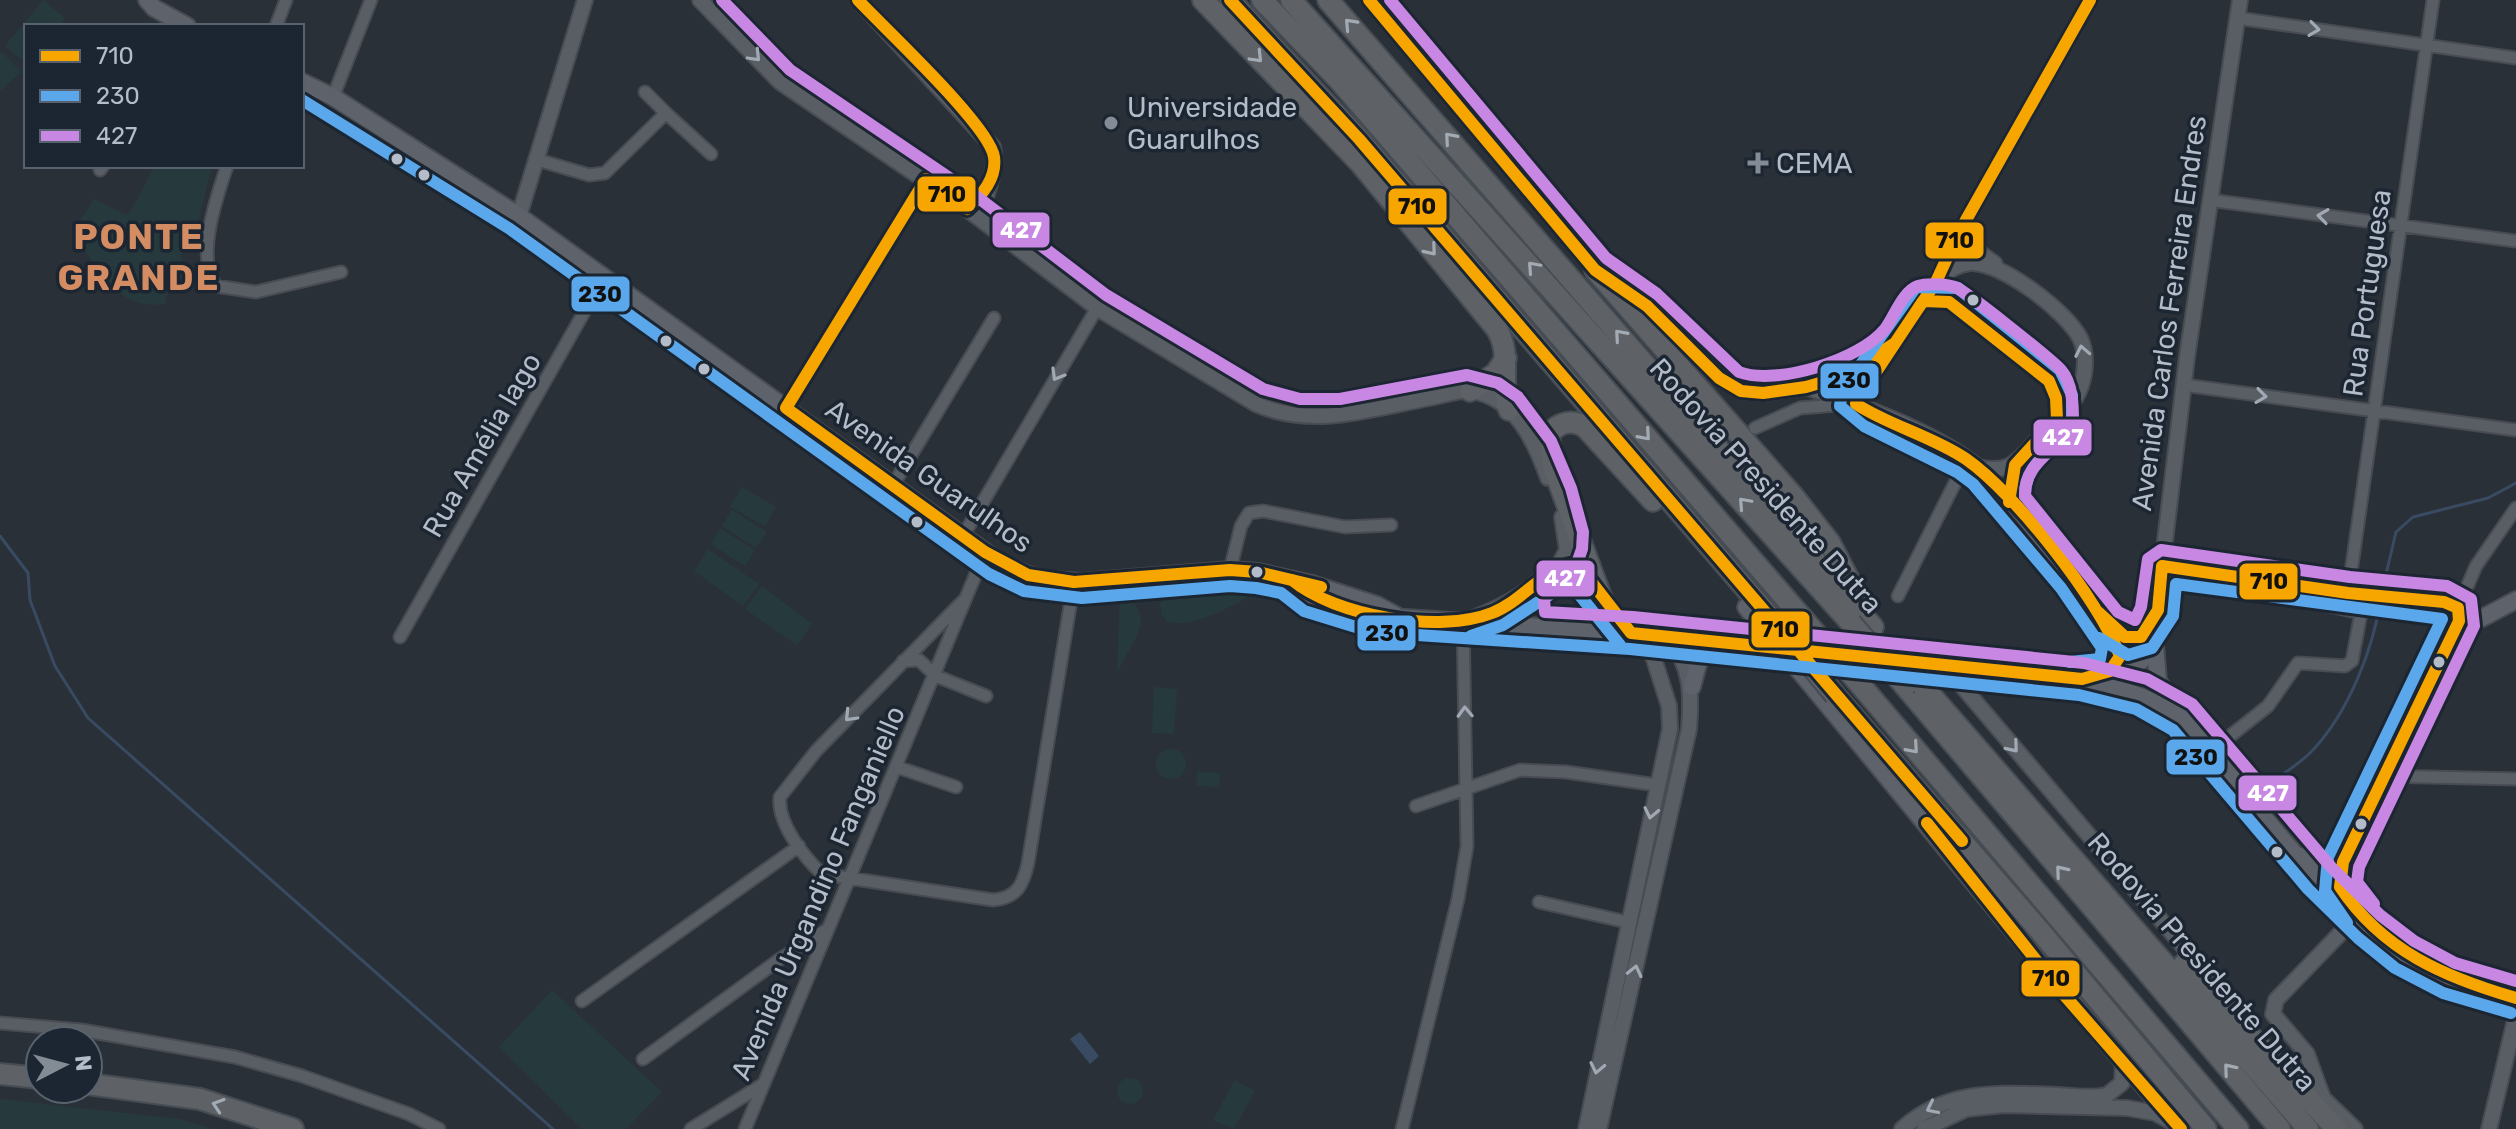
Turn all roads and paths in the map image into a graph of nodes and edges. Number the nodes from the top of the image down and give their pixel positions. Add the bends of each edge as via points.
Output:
1 (147, 0) edge
2 (286, 0) edge
3 (371, 0) edge
4 (585, 0) edge
5 (700, 0) edge
6 (858, 0) edge
7 (1203, 0) edge
8 (1230, 0) edge
9 (1262, 0) edge
10 (1291, 0) edge
11 (1328, 0) edge
12 (1369, 0) edge
13 (2090, 0) edge
14 (2240, 0) edge
15 (2433, 0) edge
16 (2237, 18) junction
17 (182, 24) edge
18 (277, 24) edge
19 (2427, 45) junction
20 (2516, 58) edge
21 (304, 83) edge
22 (645, 92) dead end
23 (333, 97) junction
24 (666, 113) junction
25 (711, 154) dead end
26 (538, 160) junction
27 (226, 168) edge
28 (926, 179) junction
29 (984, 195) junction
30 (2209, 200) junction
31 (967, 209) junction
32 (519, 216) junction
33 (981, 219) junction
34 (2400, 227) junction
35 (1957, 236) junction
36 (2516, 241) edge
37 (1595, 270) junction
38 (341, 272) dead end
39 (2012, 276) junction
40 (604, 277) junction
41 (1936, 282) junction
42 (1097, 308) junction
43 (994, 318) dead end
44 (1895, 343) junction
45 (1506, 358) junction
46 (2184, 385) junction
47 (1806, 387) junction
48 (1470, 391) junction
49 (1856, 404) junction
50 (786, 408) junction
51 (1509, 410) junction
52 (2374, 412) junction
53 (1755, 428) dead end
54 (2516, 430) edge
55 (1972, 463) junction
56 (2012, 467) junction
57 (893, 485) junction
58 (2009, 502) junction
59 (2516, 508) edge
60 (1391, 525) dead end
61 (963, 536) junction
62 (985, 552) junction
63 (2162, 566) junction
64 (1557, 568) junction
65 (1230, 570) junction
66 (1074, 582) junction
67 (2321, 589) junction
68 (1528, 591) junction
69 (2348, 593) junction
70 (1898, 596) dead end
71 (2516, 600) edge
72 (963, 601) junction
73 (1603, 602) junction
74 (1746, 607) junction
75 (2158, 610) junction
76 (2455, 610) junction
77 (1467, 621) junction
78 (1863, 623) junction
79 (2107, 624) junction
80 (1538, 628) junction
81 (1631, 633) junction
82 (1777, 634) junction
83 (400, 637) dead end
84 (1669, 637) junction
85 (1712, 642) junction
86 (2155, 643) junction
87 (903, 661) junction
88 (1945, 666) joint
89 (2105, 675) junction
90 (936, 676) junction
91 (2082, 679) junction
92 (1914, 686) junction
93 (1692, 687) junction
94 (986, 696) dead end
95 (2183, 717) junction
96 (1670, 727) junction
97 (1689, 729) junction
98 (2211, 751) junction
99 (897, 767) junction
100 (2384, 776) junction
101 (2516, 779) edge
102 (1657, 785) junction
103 (956, 787) dead end
104 (1947, 787) junction
105 (1468, 790) junction
106 (1416, 806) dead end
107 (799, 846) junction
108 (2297, 853) junction
109 (1641, 860) junction
110 (2343, 862) junction
111 (1659, 864) junction
112 (851, 879) junction
113 (2111, 899) junction
114 (1539, 902) dead end
115 (1627, 922) junction
116 (2363, 922) junction
117 (828, 928) junction
118 (2516, 998) edge
119 (582, 1001) dead end
120 (2516, 1016) edge
121 (0, 1023) edge
122 (643, 1059) dead end
123 (2123, 1063) junction
124 (0, 1074) edge
125 (24, 1076) edge
126 (763, 1084) junction
127 (104, 1086) edge
128 (2325, 1102) junction
129 (2181, 1128) edge
130 (293, 1129) edge
131 (439, 1129) edge
132 (691, 1129) edge
133 (745, 1129) edge
134 (1402, 1129) edge
135 (1586, 1129) edge
136 (1599, 1129) edge
137 (1902, 1129) edge
138 (1924, 1129) edge
139 (2206, 1129) edge
140 (2223, 1129) edge
141 (2238, 1129) edge
142 (2280, 1129) edge
143 (2308, 1129) edge
144 (2336, 1129) edge
145 (2355, 1129) edge
146 (2489, 1129) edge

1 - 17 main road
2 - 18 street
3 - 23 street
4 - 26 street
5 -> 28 street via 780,82
6 - 29 street via 986,135 996,157
7 -> 45 highway via 1361,164 1496,328
8 - 82 highway via 1359,139
9 -> 104 highway, Rodovia Presidente Dutra, bridge via 1349,91
78 -> 10 highway, Rodovia Presidente Dutra
78 -> 11 highway, Rodovia Presidente Dutra
12 - 37 street
13 - 35 street
14 - 16 street, Avenida Carlos Ferreira Endres
15 - 19 street, Rua Portuguesa
16 -> 19 street
16 - 30 street, Avenida Carlos Ferreira Endres
19 - 20 street
19 - 34 street, Rua Portuguesa
21 - 23 main road, Avenida Guarulhos
22 - 24 street
23 - 32 main road, Avenida Guarulhos
24 - 25 street
24 - 26 street via 605,173 589,175
26 - 32 street
27 - 38 street via 214,203 206,260 216,286 256,292
28 - 31 street
28 - 50 street
29 - 31 street
29 - 33 street
34 -> 30 street
30 - 46 street, Avenida Carlos Ferreira Endres
31 - 33 street
32 - 40 main road, Avenida Guarulhos
33 - 42 street
34 - 36 street
34 - 52 street, Rua Portuguesa
35 - 39 street
35 - 41 street
37 - 47 street via 1647,306 1730,386 1763,393
37 - 78 highway via 1794,497 1840,560
39 - 41 street via 1972,263 1955,267
56 -> 39 street via 2072,404 2085,361 2071,325
40 - 50 main road, Avenida Guarulhos
40 - 83 street, Rua Amélia lago
41 - 44 street
42 - 48 street via 1279,414 1318,419
42 -> 61 street
43 - 57 street
44 - 47 street via 1853,372
44 - 49 street via 1857,393
45 - 48 highway via 1500,370
45 - 51 highway via 1503,386
46 -> 52 street
46 - 63 street, Avenida Carlos Ferreira Endres
47 - 49 street
48 - 51 street
49 - 53 street via 1800,408
49 - 55 street
50 - 57 main road, Avenida Guarulhos
51 - 64 street via 1534,440 1565,527 1567,550
52 - 54 street
52 - 69 street, Rua Portuguesa
55 - 56 street via 1996,471
55 - 58 street
55 - 70 street
56 - 58 street
57 - 61 main road, Avenida Guarulhos
58 - 79 street
59 - 76 street
60 - 65 street via 1345,527 1249,513
61 - 62 main road, Avenida Guarulhos
62 - 66 main road, Avenida Guarulhos via 1028,575
62 - 72 street, Avenida Urgandino Fanganiello
63 - 67 main road
63 - 75 main road, Avenida Carlos Ferreira Endres
64 - 68 main road
64 - 73 main road via 1570,565 1584,571
65 - 66 main road, Avenida Guarulhos
65 - 77 main road, Avenida Guarulhos via 1292,580 1397,616
66 - 112 street via 1028,863 1019,890 993,900
67 - 69 main road
67 - 98 street via 2321,604 2361,613 2352,661 2345,666 2298,663 2268,706
68 - 77 main road
68 - 80 main road via 1526,610
69 - 76 main road
71 - 76 main road via 2488,615
72 - 87 street
72 - 90 street, Avenida Urgandino Fanganiello
73 - 74 highway via 1550,456 1549,435 1571,422 1585,427
73 - 81 main road
74 - 82 highway
74 - 123 main road
75 - 79 street via 2136,639
75 - 86 main road, Avenida Carlos Ferreira Endres
76 - 100 street
77 - 80 main road, Avenida Guarulhos
105 -> 77 street
78 - 92 highway, Rodovia Presidente Dutra, bridge
79 - 89 street via 2120,656
80 - 81 main road, Avenida Guarulhos
81 - 84 main road, Avenida Guarulhos
81 - 96 street via 1653,656
82 - 85 main road, Avenida Guarulhos
82 - 139 highway, bridge via 2041,932
84 - 85 main road, Avenida Guarulhos
84 - 93 street
85 - 93 main road
86 - 89 main road via 2138,666
86 - 95 main road, Avenida Carlos Ferreira Endres via 2158,681
87 - 90 street via 919,660
87 -> 107 street via 787,784 779,805
88 - 91 main road
88 -> 128 street via 2254,1028
89 - 91 main road
90 - 94 street
90 - 99 street, Avenida Urgandino Fanganiello
91 - 95 main road via 2135,691
92 - 113 highway, Rodovia Presidente Dutra
142 -> 92 highway, Rodovia Presidente Dutra
93 - 97 street
95 - 98 main road
96 - 97 street
96 - 102 street
97 - 111 street
98 - 108 main road
99 - 103 street
99 - 112 street, Avenida Urgandino Fanganiello
100 - 101 street
100 - 110 street
102 - 105 street via 1520,770
102 -> 109 street
104 - 140 highway via 1948,798
104 - 141 highway, Rodovia Presidente Dutra
105 - 106 street
105 - 134 street via 1463,872
107 - 112 street via 822,874
107 - 119 street
108 - 110 main road via 2312,862
108 - 116 main road
109 - 111 street
109 - 115 street
110 - 116 street via 2340,887
136 -> 111 street
112 - 117 street, Avenida Urgandino Fanganiello
113 - 143 highway, Rodovia Presidente Dutra
113 - 144 highway via 2155,932
114 - 115 street
115 -> 135 street
116 - 118 main road via 2428,968
116 - 128 street via 2272,1009 2307,1054
117 - 122 street
117 - 126 street, Avenida Urgandino Fanganiello
120 - 146 street
121 - 131 street via 81,1030 235,1057 302,1076
123 - 129 main road
123 -> 137 street via 2122,1083 2103,1096 1983,1093 1943,1103
124 - 125 highway
126 - 132 street
126 - 133 street, Avenida Urgandino Fanganiello
130 -> 127 highway via 200,1099
128 - 145 street
129 - 138 street via 2141,1109 2004,1105 1966,1109

